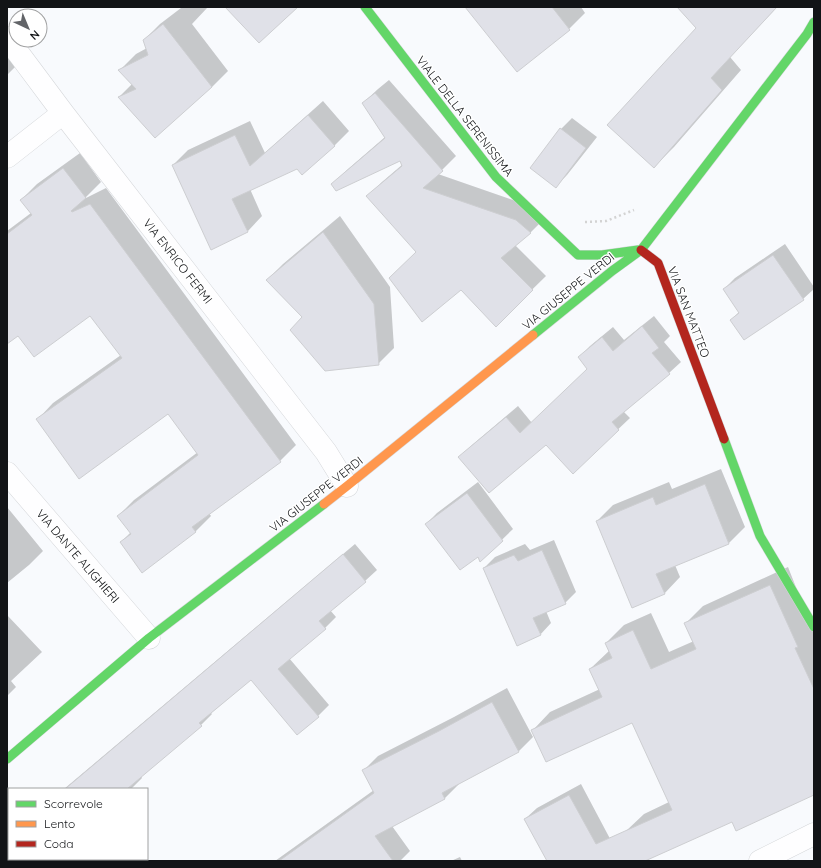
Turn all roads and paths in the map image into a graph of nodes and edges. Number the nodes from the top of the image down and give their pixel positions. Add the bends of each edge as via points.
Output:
1 (364, 7) edge
2 (814, 22) edge
3 (7, 38) edge
4 (63, 113) junction
5 (7, 157) edge
6 (641, 250) junction
7 (7, 472) edge
8 (347, 486) junction
9 (814, 627) edge
10 (149, 638) junction
11 (7, 759) edge
12 (814, 834) edge
13 (760, 861) edge

1 - 6 street, VIALE DELLA SERENISSIMA via 496,177 578,255
2 - 6 street
3 - 4 street, VIA ENRICO FERMI
4 - 5 street
4 - 8 street, VIA ENRICO FERMI via 326,452
6 - 8 street, VIA GIUSEPPE VERDI
6 - 9 street, VIA SAN MATTEO via 658,263 760,536
7 - 10 street, VIA DANTE ALIGHIERI
8 - 10 street, VIA GIUSEPPE VERDI
10 - 11 street, VIA GIUSEPPE VERDI
12 - 13 street

